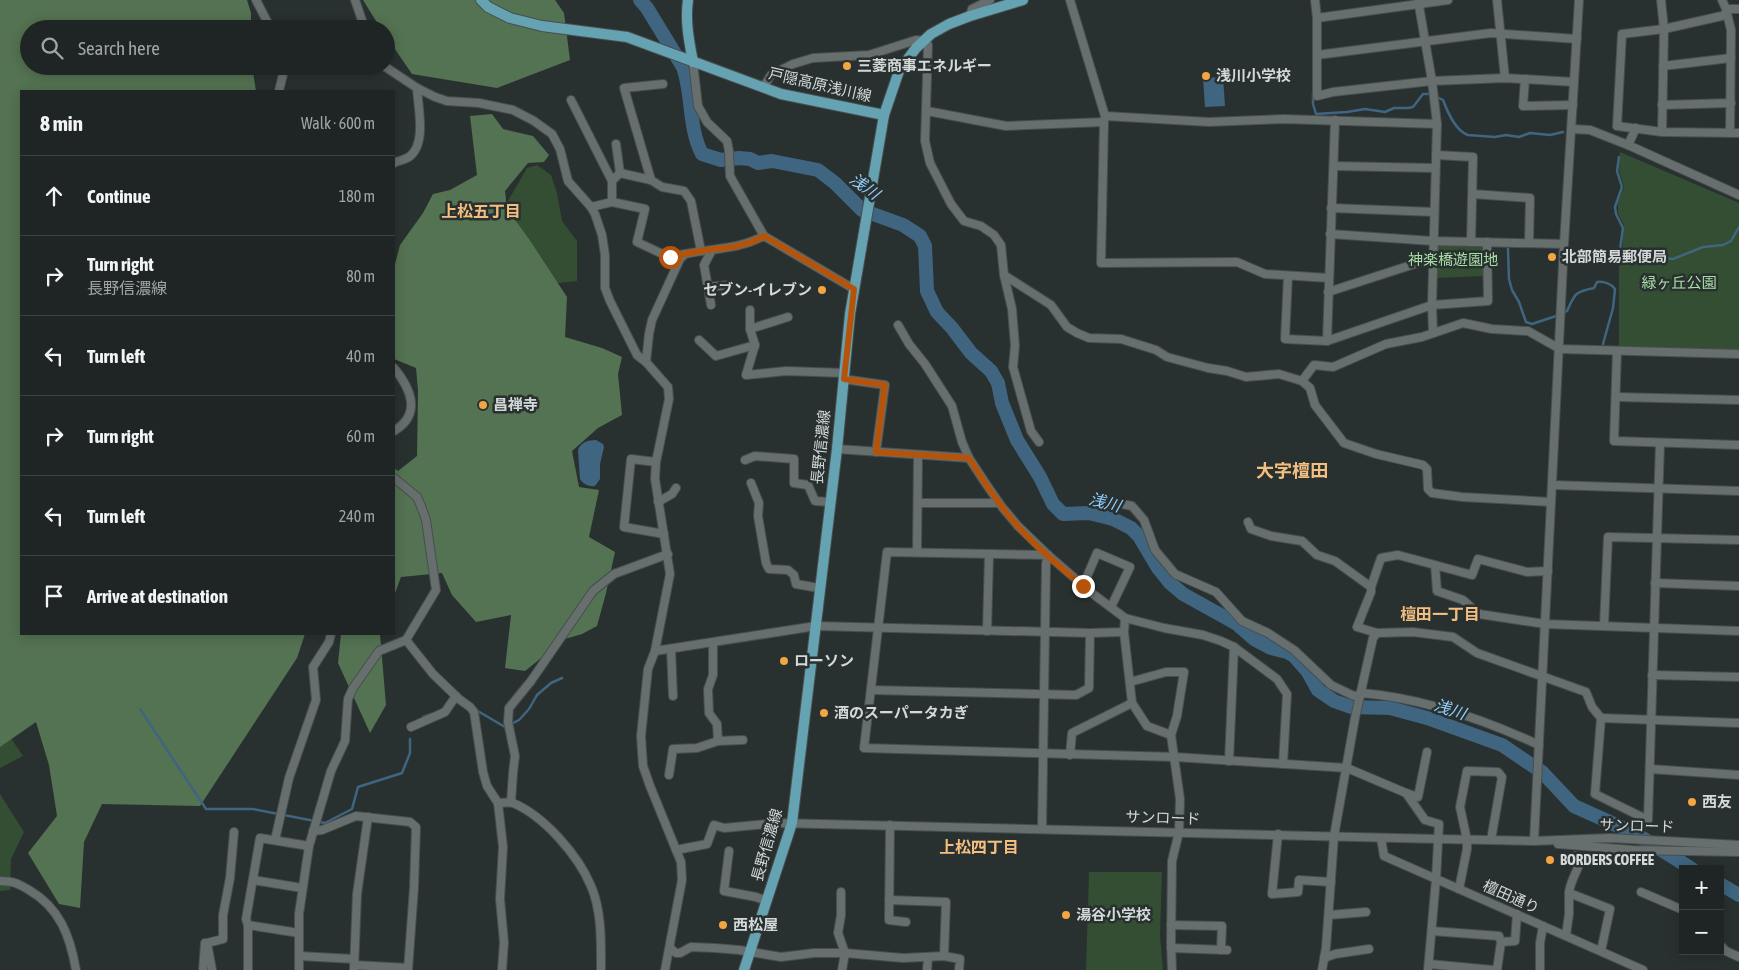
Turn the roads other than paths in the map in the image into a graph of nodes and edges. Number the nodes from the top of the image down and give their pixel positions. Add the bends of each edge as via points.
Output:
1 (256, 0) edge
2 (355, 0) edge
3 (481, 0) edge
4 (688, 0) edge
5 (990, 0) edge
6 (1023, 0) edge
7 (1070, 0) edge
8 (1315, 0) edge
9 (1448, 0) edge
10 (1497, 0) edge
11 (1579, 0) edge
12 (1661, 0) edge
13 (1722, 0) edge
14 (1419, 2) edge
15 (1739, 9) edge
16 (1726, 12) junction
17 (970, 16) junction
18 (1317, 18) junction
19 (266, 20) edge
20 (362, 20) edge
21 (1664, 29) junction
22 (1500, 34) junction
23 (1577, 39) junction
24 (924, 41) junction
25 (1425, 41) junction
26 (1317, 55) junction
27 (1731, 58) junction
28 (689, 60) junction
29 (1663, 66) junction
30 (395, 73) edge
31 (283, 75) edge
32 (1504, 78) junction
33 (1525, 79) junction
34 (1432, 81) junction
35 (1574, 82) junction
36 (664, 84) dead end
37 (417, 88) junction
38 (763, 88) junction
39 (279, 90) edge
40 (571, 100) dead end
41 (1731, 103) junction
42 (1573, 105) junction
43 (1662, 105) junction
44 (927, 111) junction
45 (884, 115) junction
46 (1105, 119) junction
47 (1335, 120) junction
48 (1437, 124) junction
49 (1636, 128) junction
50 (1572, 129) junction
51 (1662, 132) junction
52 (1730, 133) junction
53 (1739, 133) edge
54 (616, 144) dead end
55 (1628, 145) junction
56 (1436, 155) junction
57 (395, 163) edge
58 (1334, 166) junction
59 (1436, 168) junction
60 (620, 173) junction
61 (651, 180) junction
62 (612, 181) junction
63 (1473, 194) junction
64 (1739, 195) edge
65 (612, 202) junction
66 (591, 207) junction
67 (1331, 208) junction
68 (1434, 212) junction
69 (1330, 234) junction
70 (764, 236) junction
71 (1433, 241) junction
72 (1471, 242) junction
73 (1487, 242) junction
74 (1528, 243) junction
75 (1564, 244) junction
76 (712, 250) junction
77 (701, 251) junction
78 (685, 254) junction
79 (1433, 258) junction
80 (1004, 275) junction
81 (1288, 276) junction
82 (1329, 278) junction
83 (729, 285) dead end
84 (708, 287) junction
85 (854, 289) junction
86 (1328, 292) junction
87 (711, 305) dead end
88 (1432, 305) junction
89 (750, 310) dead end
90 (788, 317) dead end
91 (898, 325) dead end
92 (750, 329) junction
93 (1433, 333) junction
94 (699, 340) dead end
95 (1327, 341) junction
96 (755, 345) junction
97 (1560, 349) junction
98 (1618, 351) junction
99 (1739, 354) edge
100 (646, 362) junction
101 (395, 369) edge
102 (844, 376) junction
103 (1302, 381) junction
104 (1617, 397) junction
105 (1739, 400) edge
106 (395, 429) edge
107 (1039, 442) dead end
108 (1660, 443) junction
109 (1739, 445) edge
110 (836, 449) junction
111 (876, 452) junction
112 (918, 456) junction
113 (969, 458) junction
114 (745, 460) dead end
115 (656, 462) junction
116 (395, 479) edge
117 (750, 483) dead end
118 (1553, 485) junction
119 (676, 488) dead end
120 (1658, 489) junction
121 (1739, 492) edge
122 (1102, 500) dead end
123 (658, 502) junction
124 (830, 502) junction
125 (1552, 502) junction
126 (918, 503) junction
127 (999, 503) junction
128 (1248, 522) dead end
129 (664, 534) junction
130 (1657, 537) junction
131 (1739, 540) edge
132 (917, 552) junction
133 (668, 554) junction
134 (989, 555) junction
135 (1048, 555) junction
136 (1435, 565) junction
137 (1548, 571) junction
138 (1656, 582) junction
139 (1083, 586) junction
140 (1739, 586) edge
141 (1371, 587) junction
142 (819, 588) junction
143 (1111, 607) junction
144 (1125, 618) junction
145 (1545, 624) junction
146 (816, 626) junction
147 (1604, 626) junction
148 (1653, 628) junction
149 (878, 629) junction
150 (987, 631) junction
151 (1739, 631) edge
152 (1045, 632) junction
153 (1124, 632) junction
154 (1090, 633) junction
155 (1377, 633) junction
156 (332, 635) edge
157 (406, 640) junction
158 (713, 643) junction
159 (1234, 647) junction
160 (671, 649) junction
161 (655, 651) junction
162 (1652, 675) junction
163 (1543, 676) junction
164 (1739, 676) edge
165 (1130, 682) junction
166 (871, 690) junction
167 (1044, 695) junction
168 (456, 696) junction
169 (673, 696) dead end
170 (1361, 696) junction
171 (1132, 703) junction
172 (1601, 718) junction
173 (1651, 721) junction
174 (1739, 723) edge
175 (411, 727) dead end
176 (1171, 735) junction
177 (743, 740) dead end
178 (718, 741) junction
179 (1539, 748) junction
180 (1427, 752) dead end
181 (1044, 754) junction
182 (1070, 755) junction
183 (1175, 757) junction
184 (1229, 761) junction
185 (1283, 764) junction
186 (1347, 768) junction
187 (1650, 769) junction
188 (669, 775) dead end
189 (1739, 775) edge
190 (1406, 793) junction
191 (512, 802) junction
192 (498, 803) junction
193 (368, 817) junction
194 (792, 823) junction
195 (890, 825) junction
196 (1042, 829) junction
197 (313, 831) junction
198 (234, 832) dead end
199 (1179, 832) junction
200 (1278, 834) junction
201 (1334, 836) junction
202 (1381, 838) junction
203 (1439, 839) junction
204 (276, 840) junction
205 (1467, 840) junction
206 (1491, 840) junction
207 (1534, 841) junction
208 (1739, 845) edge
209 (309, 846) junction
210 (676, 850) junction
211 (729, 851) dead end
212 (1739, 852) edge
213 (1575, 856) dead end
214 (1436, 879) junction
215 (253, 880) junction
216 (0, 881) edge
217 (1331, 882) junction
218 (302, 888) junction
219 (1459, 889) junction
220 (841, 892) dead end
221 (1642, 892) dead end
222 (1569, 894) junction
223 (889, 900) junction
224 (767, 901) junction
225 (1679, 908) edge
226 (1366, 912) dead end
227 (1517, 914) junction
228 (1329, 915) junction
229 (906, 922) dead end
230 (248, 925) junction
231 (1171, 925) junction
232 (1543, 926) junction
233 (1432, 931) junction
234 (299, 933) junction
235 (1566, 935) junction
236 (1501, 942) junction
237 (207, 943) junction
238 (670, 948) junction
239 (1171, 948) junction
240 (1369, 949) dead end
241 (1724, 949) edge
242 (750, 951) junction
243 (1601, 951) junction
244 (845, 953) junction
245 (299, 956) junction
246 (944, 956) junction
247 (1739, 957) edge
248 (928, 958) junction
249 (1324, 958) junction
250 (354, 965) edge
251 (1429, 967) edge
252 (408, 969) edge
253 (76, 970) edge
254 (203, 970) edge
255 (212, 970) edge
256 (248, 970) edge
257 (299, 970) edge
258 (502, 970) edge
259 (601, 970) edge
260 (665, 970) edge
261 (744, 970) edge
262 (842, 970) edge
263 (927, 970) edge
264 (959, 970) edge
265 (1172, 970) edge
266 (1322, 970) edge
267 (1493, 970) edge
268 (1497, 970) edge
269 (1540, 970) edge
270 (1643, 970) edge

1 - 19 street
2 - 20 street
3 - 28 main road, 戸隠高原浅川線 via 510,18 542,26 627,36
4 - 28 main road
5 - 17 street via 972,9
6 - 17 main road, 長野信濃線
7 - 46 street
8 - 18 street
9 - 14 street
10 - 22 street
11 - 23 street
12 - 21 street
13 - 16 street
14 - 18 street
14 - 25 street
15 - 16 street
16 - 21 street
16 - 27 street via 1731,30
17 - 24 main road, 長野信濃線 via 950,24
18 - 26 street
21 - 29 street
21 - 49 street via 1622,34 1618,126
22 - 23 street
22 - 25 street
22 - 32 street
23 - 35 street
24 - 38 street via 916,40 870,55 813,58 771,74
24 - 44 street via 928,45
24 - 45 main road, 長野信濃線 via 899,71
25 - 26 street
25 - 34 street
26 - 34 street via 1318,96
27 - 29 street
27 - 41 street
28 - 38 main road, 戸隠高原浅川線
28 - 70 street via 698,106 707,122 726,141 730,176
29 - 43 street
30 - 37 street
31 - 39 street
32 - 33 street
32 - 34 street
33 - 35 street
33 - 42 street via 1523,106
34 - 48 street
35 - 42 street
36 - 61 street via 624,88
37 - 57 street via 420,138 409,156
37 - 66 street via 446,101 512,110 534,121 552,134 558,143 568,181
38 - 45 main road, 戸隠高原浅川線
40 - 62 street
41 - 43 street
41 - 52 street
42 - 50 street
43 - 51 street
44 - 46 street via 1006,126
44 - 80 street via 925,141 930,163 951,204 964,221 981,226 1001,245
45 - 85 main road, 長野信濃線
46 - 47 street via 1209,122
46 - 81 street via 1102,263 1237,262 1265,274
47 - 48 street
47 - 58 street
48 - 56 street
49 - 51 street
49 - 55 street
50 - 55 street via 1590,130
50 - 75 street
51 - 52 street
52 - 53 street
54 - 60 street
55 - 64 street
56 - 59 street
56 - 63 street via 1474,157
58 - 59 street
58 - 67 street
59 - 68 street
60 - 61 street
60 - 62 street
61 - 77 street via 662,187 684,192 691,201
62 - 65 street
63 - 72 street
63 - 74 street via 1530,198
65 - 66 street
65 - 78 street via 645,209 637,242 670,257
66 - 100 street via 602,235 605,288 631,346
67 - 68 street
67 - 69 street
68 - 71 street
69 - 71 street
69 - 82 street
70 - 76 street via 751,243
70 - 85 street
71 - 72 street
71 - 79 street
72 - 73 street
73 - 74 street
73 - 88 street via 1488,301
74 - 75 street
75 - 97 street
76 - 77 street
76 - 84 street via 704,265
77 - 78 street
78 - 100 street via 652,320
79 - 86 street
79 - 88 street
80 - 103 street via 1051,305 1067,327 1077,334 1089,338 1121,339 1156,350 1167,357 1246,377 1279,374
80 - 107 street via 1012,309 1013,367 1031,431
81 - 82 street
81 - 95 street via 1285,339
82 - 86 street
83 - 84 street
84 - 87 street
85 - 102 main road, 長野信濃線
86 - 95 street
88 - 93 street
88 - 95 street
89 - 92 street
90 - 92 street
91 - 113 street via 952,406
92 - 96 street
93 - 97 street via 1464,324 1528,331
93 - 103 street via 1386,344 1333,368 1314,365
94 - 96 street via 716,356
96 - 102 street via 746,375 786,372
97 - 98 street
97 - 118 street
98 - 99 street
98 - 104 street
100 - 115 street via 668,387 670,394
101 - 106 street via 410,396 411,413 403,425
102 - 110 main road, 長野信濃線
102 - 111 street via 885,385
103 - 125 street via 1310,388 1315,405 1344,442 1422,465 1427,469 1428,489 1432,493
104 - 105 street
104 - 108 street via 1614,441
108 - 109 street
108 - 120 street
110 - 111 street
110 - 124 main road, 長野信濃線
111 - 112 street
112 - 113 street
112 - 126 street
113 - 127 street
114 - 124 street via 755,456 794,459 794,483 808,485 815,501
115 - 123 street
115 - 129 street via 631,459 624,527
116 - 157 street via 417,498 421,506 436,590
117 - 142 street via 759,503 758,516 769,569 788,570 794,575 796,584
118 - 120 street
118 - 125 street
119 - 123 street
120 - 121 street
120 - 130 street
122 - 170 street via 1132,506 1144,520 1155,550 1175,574 1216,592 1242,621 1294,650 1331,685
123 - 129 street
124 - 142 main road, 長野信濃線
125 - 137 street
126 - 127 street
126 - 132 street
127 - 135 street
128 - 141 street via 1251,529 1271,536 1302,540 1317,555 1335,561
129 - 133 street
130 - 131 street
130 - 138 street
130 - 147 street via 1608,536
132 - 134 street
132 - 149 street via 887,552
133 - 161 street via 670,574
133 - 191 street via 614,574 593,591 509,708 508,722 516,756
134 - 135 street
134 - 150 street
135 - 139 street
135 - 152 street
136 - 137 street via 1472,575 1478,559 1527,572
136 - 141 street via 1398,555 1381,558
136 - 145 street via 1437,591 1463,600 1479,614
137 - 145 street
138 - 140 street
138 - 148 street
139 - 143 street
139 - 143 street via 1097,552 1130,567
141 - 155 street via 1357,627
142 - 146 main road, 長野信濃線
143 - 144 street
144 - 153 street
144 - 159 street via 1203,635
145 - 147 street
145 - 163 street
146 - 149 street
146 - 158 street
146 - 194 main road, 長野信濃線
147 - 148 street
148 - 151 street
148 - 162 street
149 - 150 street
149 - 166 street
150 - 152 street
152 - 154 street
152 - 167 street
153 - 154 street
153 - 165 street
154 - 167 street via 1089,688 1076,695
155 - 163 street via 1413,632 1453,637 1477,653
155 - 170 street via 1373,638
156 - 204 street via 313,667 316,700 289,778
157 - 168 street via 433,674
157 - 197 street via 379,651 353,688 348,699 345,742 331,771
158 - 160 street
158 - 178 street via 709,713 717,724
159 - 184 street
159 - 185 street via 1277,679 1287,694
160 - 161 street
160 - 169 street
161 - 210 street via 648,669 641,736 642,761
162 - 164 street
162 - 173 street
163 - 172 street via 1586,692
163 - 179 street
165 - 171 street
165 - 176 street via 1166,672 1184,672
166 - 167 street
166 - 181 street via 864,748
167 - 181 street
168 - 175 street via 445,712
168 - 192 street via 474,712 483,772
170 - 179 street via 1389,695 1437,707 1512,733
170 - 186 street
171 - 176 street via 1147,726
171 - 182 street via 1072,733
172 - 173 street
172 - 187 street via 1595,794 1648,820
173 - 174 street
173 - 187 street
176 - 183 street
177 - 178 street
178 - 188 street via 697,748 673,749
179 - 207 street
180 - 190 street via 1418,797
181 - 182 street
181 - 196 street
182 - 183 street
183 - 184 street
183 - 199 street via 1180,799
184 - 185 street
185 - 186 street
186 - 190 street
186 - 201 street
187 - 189 street
190 - 203 street via 1425,820 1439,824
191 - 192 street
191 - 259 street via 548,825 586,875 598,914
192 - 258 street via 503,847 500,899 504,942
193 - 197 street via 356,816
193 - 250 street via 356,894
193 - 252 street via 410,822 416,827
194 - 195 street, サンロード
194 - 210 street, サンロード via 724,828 714,825 707,844
194 - 224 main road, 長野信濃線
195 - 196 street, サンロード
195 - 223 street
196 - 199 street, サンロード
197 - 209 street
198 - 237 street via 223,915 224,939
199 - 200 street, サンロード
199 - 231 street via 1172,861
200 - 201 street, サンロード
200 - 217 street via 1272,894 1298,892 1299,880
201 - 202 street, サンロード
201 - 217 street
202 - 203 street, サンロード
202 - 214 street, 檀田通り via 1384,856
203 - 205 street, サンロード
203 - 214 street
204 - 209 street
204 - 215 street via 260,838
205 - 206 street, サンロード
205 - 206 street via 1460,807 1467,771 1498,772 1502,777
205 - 219 street
206 - 207 street, サンロード
207 - 208 street, サンロード via 1610,838
207 - 212 street, サンロード via 1633,850
209 - 218 street
210 - 238 street via 681,862 682,880
211 - 224 street via 724,891
213 - 222 street via 1580,862 1570,883
214 - 219 street, 檀田通り
214 - 233 street
215 - 218 street
215 - 230 street via 246,919
216 - 253 street via 20,884 40,896 56,912 65,929
217 - 228 street
218 - 234 street
219 - 227 street, 檀田通り
220 - 244 street via 838,933
221 - 225 street
222 - 235 street
222 - 243 street via 1610,909
223 - 229 street via 889,920
223 - 246 street via 946,902
224 - 242 main road, 長野信濃線
226 - 228 street
227 - 232 street, 檀田通り
227 - 236 street via 1515,942
228 - 249 street
230 - 234 street
230 - 256 street
231 - 239 street
231 - 239 street via 1222,926 1224,950
232 - 235 street, 檀田通り
232 - 269 street
233 - 236 street via 1499,936
233 - 251 street
234 - 245 street
235 - 243 street, 檀田通り
236 - 268 street
237 - 254 street via 204,943
237 - 255 street
238 - 242 street via 676,953 691,947
238 - 260 street
239 - 265 street
240 - 249 street
241 - 247 street
242 - 244 street via 781,957
242 - 261 main road, 長野信濃線
243 - 270 street, 檀田通り
244 - 248 street
244 - 262 street
245 - 250 street
245 - 257 street
246 - 248 street
246 - 264 street via 960,959
248 - 263 street
249 - 266 street
250 - 252 street
251 - 267 street

